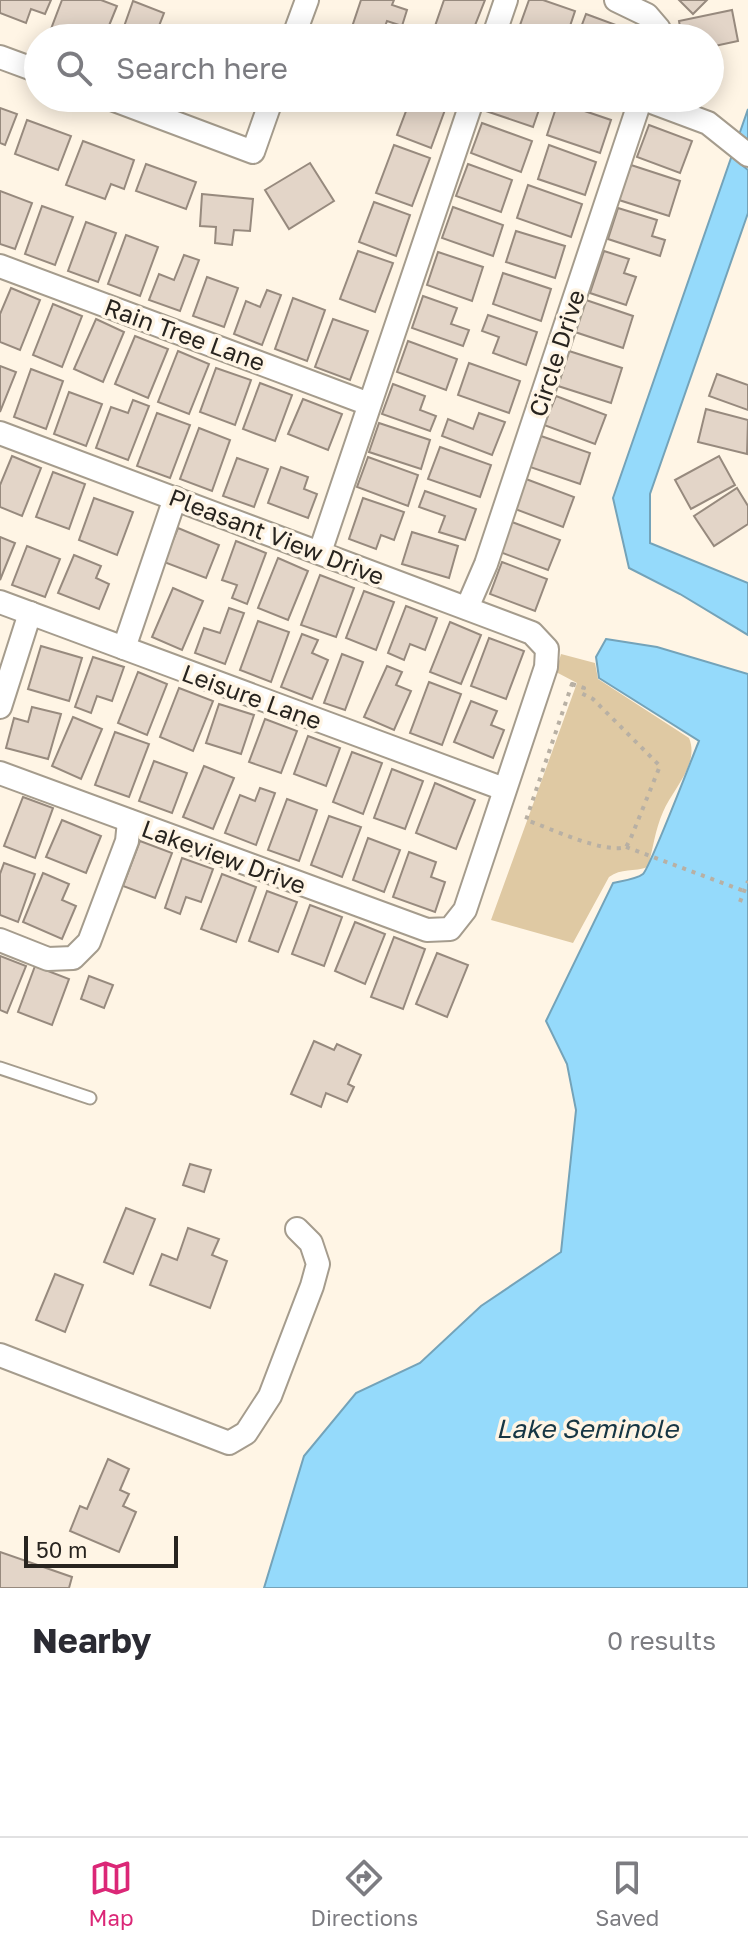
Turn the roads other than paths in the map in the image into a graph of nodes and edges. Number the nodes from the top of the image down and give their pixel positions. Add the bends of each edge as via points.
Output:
1 (307, 0) edge
2 (506, 0) edge
3 (616, 0) edge
4 (298, 24) edge
5 (498, 24) edge
6 (655, 24) edge
7 (0, 57) edge
8 (24, 66) edge
9 (146, 112) edge
10 (267, 112) edge
11 (468, 112) edge
12 (636, 112) edge
13 (679, 112) edge
14 (748, 155) edge
15 (0, 266) edge
16 (369, 404) junction
17 (0, 433) edge
18 (175, 498) junction
19 (320, 552) junction
20 (0, 602) edge
21 (467, 608) junction
22 (30, 613) junction
23 (124, 648) junction
24 (0, 707) edge
25 (0, 773) edge
26 (504, 789) junction
27 (129, 821) junction
28 (0, 940) edge
29 (0, 1068) edge
30 (90, 1098) dead end
31 (297, 1229) dead end
32 (0, 1355) edge

1 - 4 street
2 - 5 street
3 - 6 street
7 - 8 street
9 - 10 street via 253,152
11 - 16 street
12 - 21 street, Circle Drive
13 - 14 street via 708,123
15 - 16 street, Rain Tree Lane
16 - 19 street
17 - 18 street, Pleasant View Drive
18 - 19 street, Pleasant View Drive
18 - 23 street
19 - 21 street, Pleasant View Drive
20 - 22 street, Leisure Lane
21 - 26 street, Pleasant View Drive via 532,633 547,649 546,667
22 - 23 street, Leisure Lane
22 - 24 street
23 - 26 street, Leisure Lane
25 - 27 street, Lakeview Drive
26 - 27 street, Lakeview Drive via 465,910 450,929 427,930
27 - 28 street via 127,841 89,942 73,958 48,959
29 - 30 lane
31 - 32 street via 311,1243 318,1264 312,1286 270,1396 246,1433 229,1443

